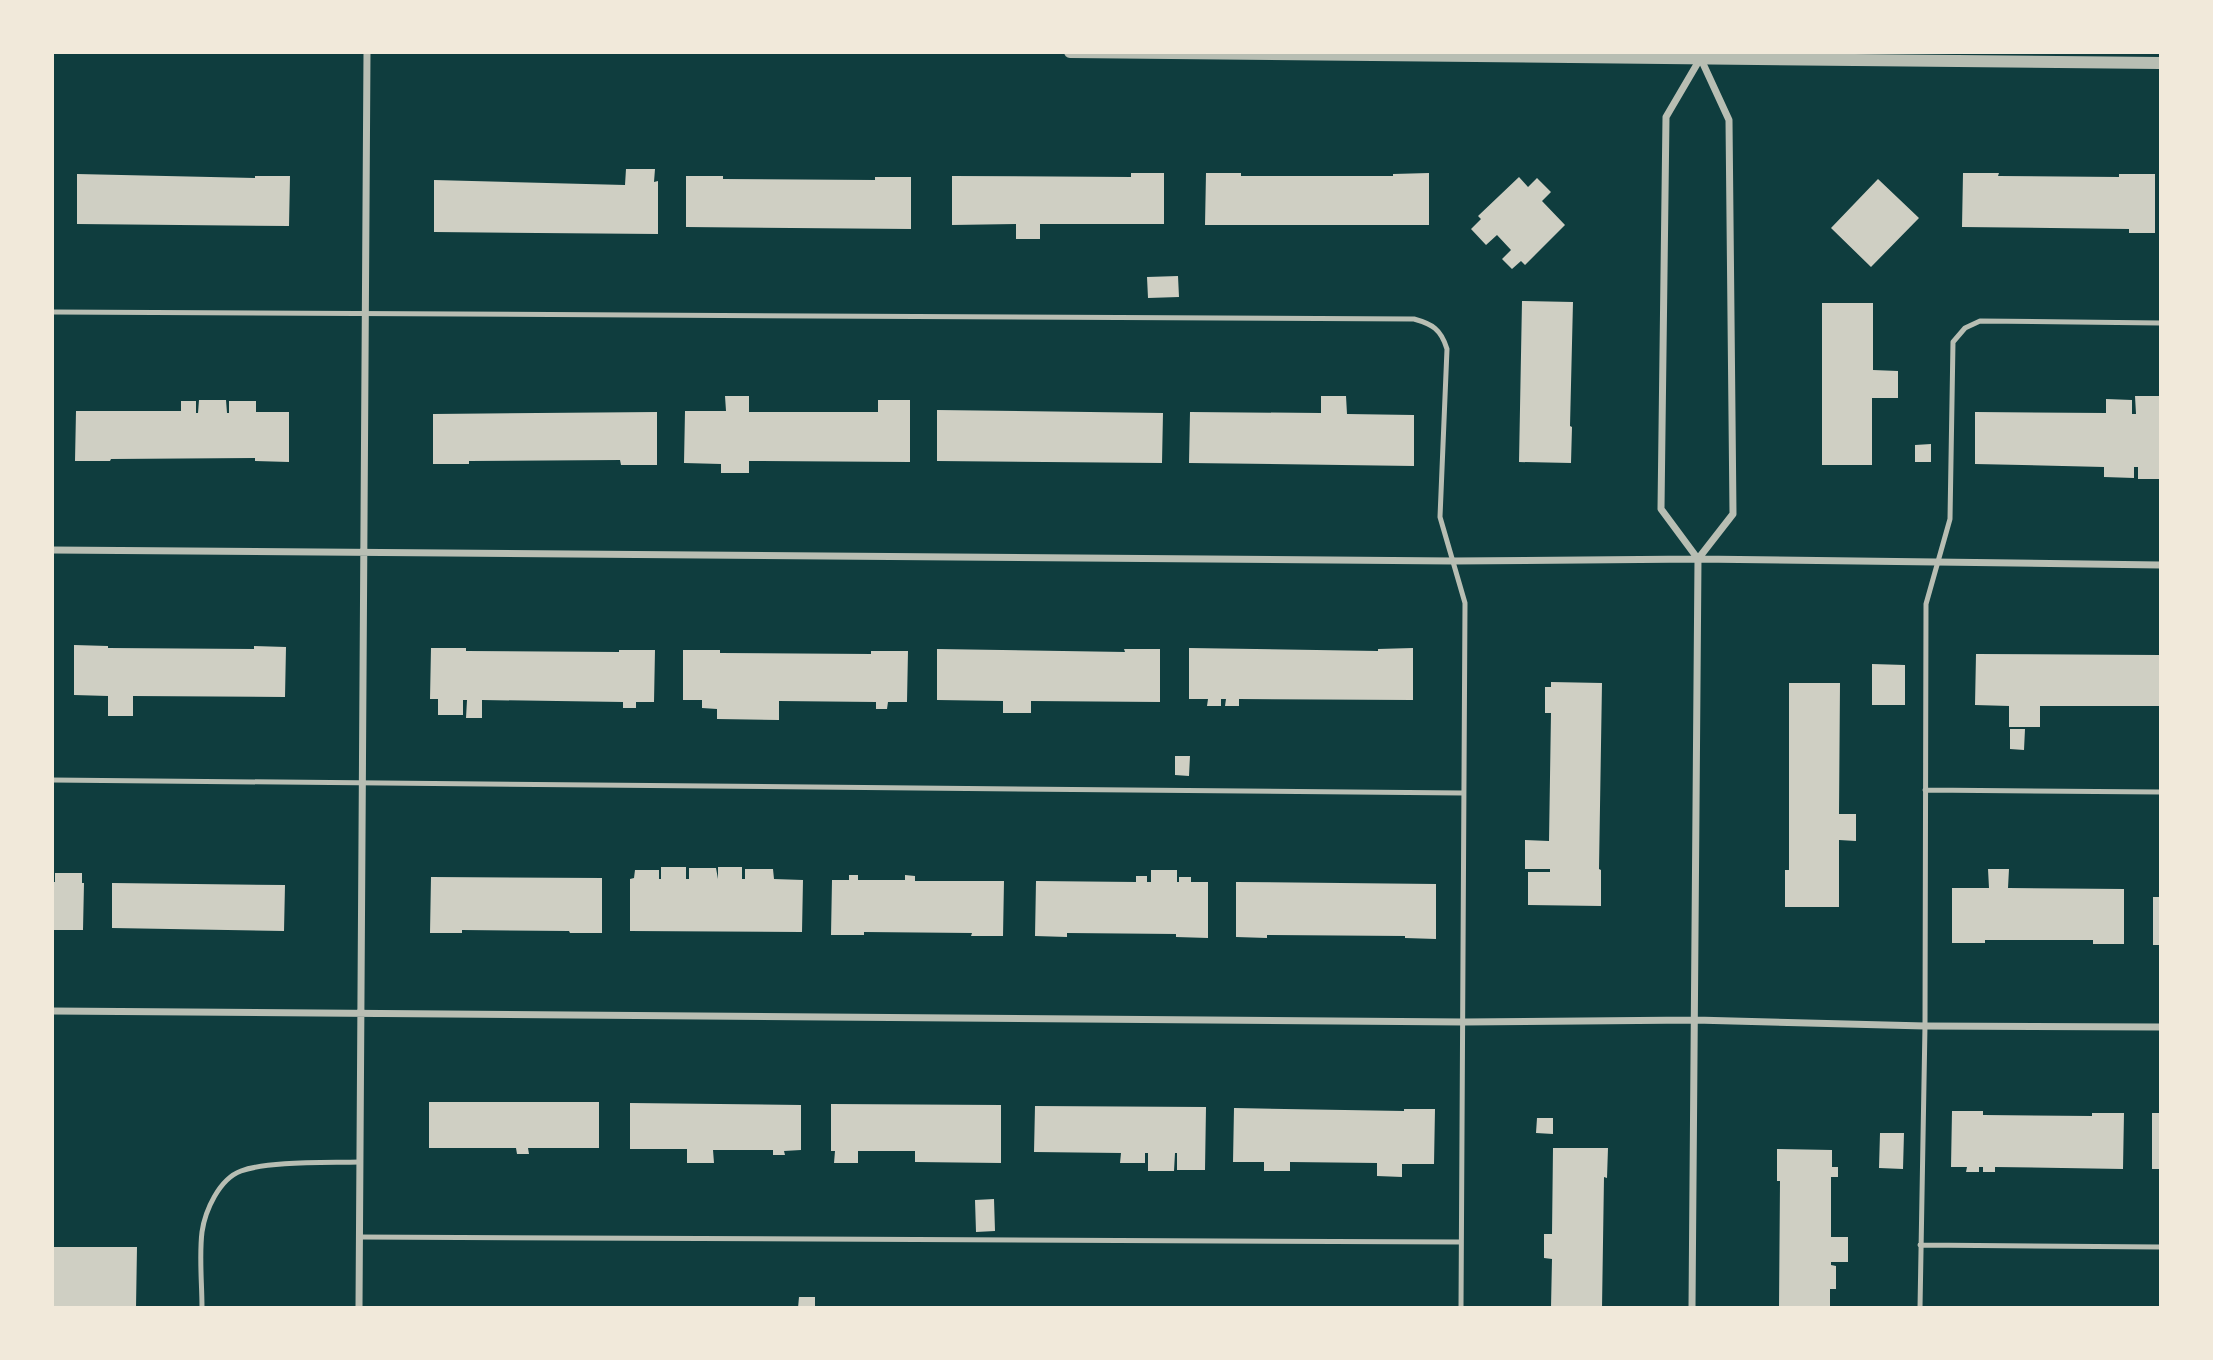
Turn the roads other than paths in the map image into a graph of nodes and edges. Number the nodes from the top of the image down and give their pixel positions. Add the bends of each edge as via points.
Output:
1 (366, 52) edge
2 (1070, 52) edge
3 (1700, 55) edge
4 (2161, 63) edge
5 (52, 312) edge
6 (365, 313) junction
7 (2161, 323) edge
8 (52, 550) edge
9 (363, 553) junction
10 (1698, 559) junction
11 (1453, 561) junction
12 (1937, 564) junction
13 (2161, 565) edge
14 (52, 780) edge
15 (362, 782) junction
16 (1925, 790) junction
17 (1463, 793) junction
18 (2161, 793) edge
19 (52, 1011) edge
20 (360, 1012) junction
21 (1695, 1020) junction
22 (1464, 1022) junction
23 (1925, 1026) junction
24 (2161, 1027) edge
25 (359, 1162) junction
26 (359, 1237) junction
27 (1461, 1242) junction
28 (1920, 1245) junction
29 (2161, 1247) edge
30 (202, 1307) edge
31 (359, 1307) edge
32 (1461, 1307) edge
33 (1692, 1307) edge
34 (1920, 1307) edge

1 - 6 street
2 - 3 street
3 - 4 street
3 - 10 street via 1729,120 1733,514
3 - 10 street via 1666,117 1661,496 1661,509
5 - 6 lane
6 - 9 street
6 - 11 lane via 1414,318 1432,324 1443,335 1447,349 1440,517
7 - 12 lane via 1980,321 1965,328 1953,342 1950,519
8 - 9 street
9 - 11 street
9 - 15 street
10 - 11 street
10 - 12 street
10 - 21 street
11 - 17 lane via 1465,603
12 - 13 street
12 - 16 lane via 1926,604
14 - 15 lane
15 - 17 lane
15 - 20 street
16 - 18 lane
16 - 23 lane
17 - 22 lane
19 - 20 street
20 - 22 street
20 - 25 street
21 - 22 street
21 - 23 street
21 - 33 street
22 - 27 lane
23 - 24 street
23 - 28 lane
25 - 26 street
25 - 30 lane via 261,1166 239,1171 222,1186 202,1232
26 - 27 lane
26 - 31 street
27 - 32 lane
28 - 29 lane
28 - 34 lane

